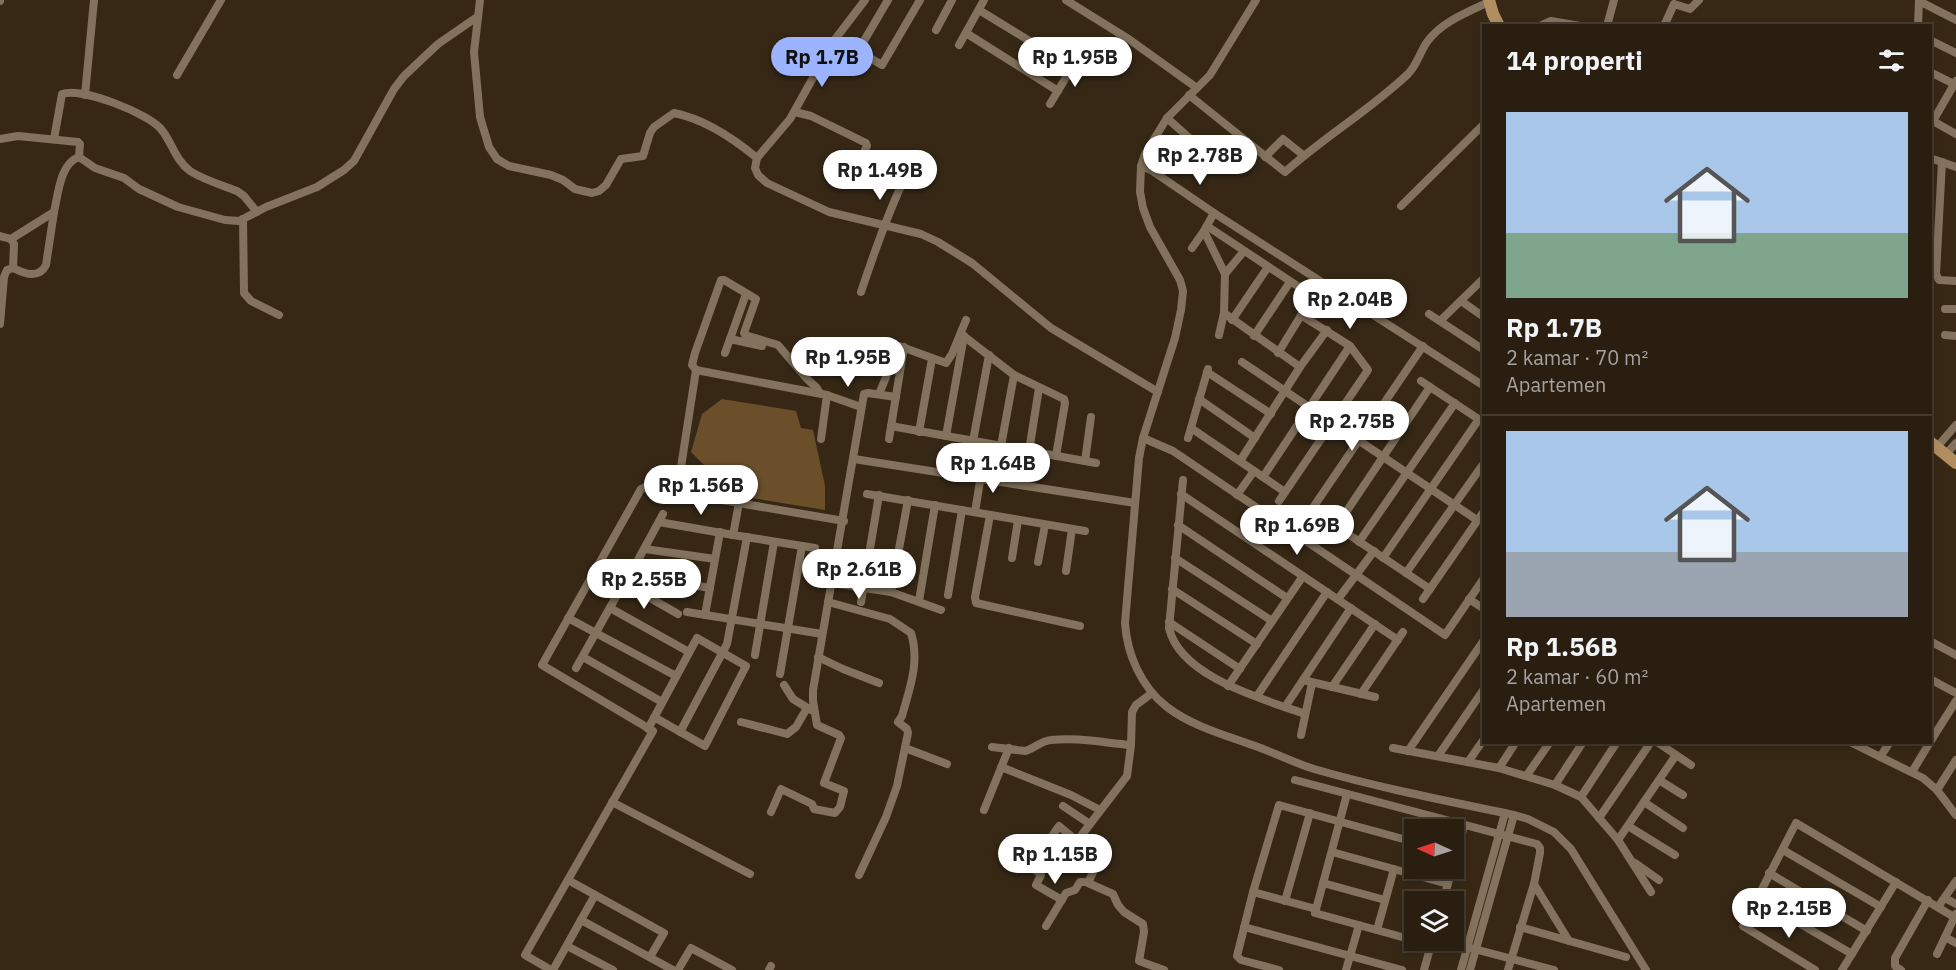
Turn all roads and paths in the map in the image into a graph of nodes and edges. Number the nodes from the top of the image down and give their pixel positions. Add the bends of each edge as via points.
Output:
1 (94, 0) edge
2 (221, 0) edge
3 (480, 0) edge
4 (865, 0) edge
5 (888, 0) edge
6 (920, 0) edge
7 (952, 0) edge
8 (984, 0) edge
9 (1066, 0) edge
10 (1256, 0) edge
11 (1614, 0) edge
12 (1699, 0) edge
13 (1489, 1) edge
14 (1919, 1) edge
15 (979, 10) junction
16 (477, 17) junction
17 (1956, 20) edge
18 (1498, 24) edge
19 (1544, 24) edge
20 (1568, 24) edge
21 (1608, 24) edge
22 (1665, 24) edge
23 (1918, 24) edge
24 (936, 30) dead end
25 (966, 33) junction
26 (1932, 41) edge
27 (959, 45) dead end
28 (1956, 53) edge
29 (1932, 73) edge
30 (177, 75) dead end
31 (1955, 83) edge
32 (1197, 88) junction
33 (1058, 91) junction
34 (85, 95) junction
35 (1192, 98) junction
36 (1050, 104) dead end
37 (795, 112) junction
38 (1932, 119) edge
39 (1171, 121) junction
40 (1482, 126) edge
41 (1956, 134) edge
42 (0, 139) edge
43 (54, 139) junction
44 (1205, 152) dead end
45 (1303, 155) junction
46 (79, 157) junction
47 (1265, 157) junction
48 (757, 158) junction
49 (1932, 159) edge
50 (859, 162) dead end
51 (1942, 162) junction
52 (1142, 166) junction
53 (1956, 167) edge
54 (901, 186) dead end
55 (1401, 206) dead end
56 (54, 212) junction
57 (257, 212) junction
58 (1214, 213) junction
59 (243, 219) junction
60 (883, 225) junction
61 (1206, 229) junction
62 (0, 236) edge
63 (11, 239) junction
64 (1933, 239) edge
65 (1192, 248) dead end
66 (1244, 251) junction
67 (1268, 267) junction
68 (13, 268) junction
69 (1226, 274) junction
70 (1956, 281) edge
71 (1290, 282) junction
72 (1482, 282) edge
73 (861, 292) dead end
74 (746, 294) junction
75 (1461, 301) junction
76 (1945, 309) dead end
77 (1956, 309) edge
78 (1224, 314) junction
79 (1429, 314) dead end
80 (279, 315) dead end
81 (1302, 315) junction
82 (1482, 315) edge
83 (966, 320) dead end
84 (1232, 320) junction
85 (1440, 321) junction
86 (0, 324) edge
87 (1327, 330) junction
88 (962, 335) junction
89 (1219, 335) dead end
90 (1945, 335) dead end
91 (1254, 336) junction
92 (1956, 336) edge
93 (730, 339) junction
94 (1350, 346) junction
95 (1422, 346) junction
96 (904, 347) junction
97 (1482, 349) edge
98 (783, 351) junction
99 (725, 353) dead end
100 (1278, 353) junction
101 (989, 355) junction
102 (932, 359) junction
103 (1242, 362) dead end
104 (1300, 367) junction
105 (696, 370) junction
106 (1014, 375) junction
107 (1420, 381) dead end
108 (1482, 385) edge
109 (1430, 387) junction
110 (1039, 388) junction
111 (1158, 392) junction
112 (1286, 392) junction
113 (823, 394) junction
114 (879, 394) junction
115 (896, 397) junction
116 (1199, 399) junction
117 (1455, 404) junction
118 (861, 407) junction
119 (1310, 407) junction
120 (1271, 414) junction
121 (1091, 417) dead end
122 (1481, 421) edge
123 (1332, 423) junction
124 (1956, 425) edge
125 (891, 426) junction
126 (1191, 428) junction
127 (919, 432) junction
128 (1949, 434) junction
129 (946, 436) junction
130 (1188, 438) dead end
131 (1255, 438) junction
132 (821, 439) dead end
133 (889, 439) dead end
134 (1147, 439) junction
135 (1359, 440) junction
136 (973, 441) junction
137 (1956, 443) edge
138 (986, 444) junction
139 (1001, 446) junction
140 (1029, 451) junction
141 (1942, 452) edge
142 (1056, 456) junction
143 (1383, 457) junction
144 (854, 459) junction
145 (1085, 461) junction
146 (1240, 461) junction
147 (1096, 463) dead end
148 (1482, 466) edge
149 (1254, 471) junction
150 (1407, 473) junction
151 (1263, 477) junction
152 (981, 479) junction
153 (1183, 480) dead end
154 (1431, 489) junction
155 (1285, 492) junction
156 (677, 493) junction
157 (867, 494) dead end
158 (1181, 494) junction
159 (879, 495) junction
160 (1238, 495) junction
161 (908, 500) junction
162 (1279, 501) dead end
163 (739, 503) junction
164 (1135, 503) junction
165 (935, 505) junction
166 (1455, 505) junction
167 (962, 510) junction
168 (975, 512) junction
169 (1482, 514) edge
170 (990, 515) junction
171 (1018, 520) junction
172 (1326, 520) dead end
173 (1477, 520) junction
174 (844, 521) junction
175 (1045, 525) junction
176 (1178, 525) junction
177 (1336, 527) junction
178 (1072, 529) junction
179 (1085, 531) dead end
180 (720, 532) junction
181 (1295, 534) junction
182 (733, 535) junction
183 (747, 537) junction
184 (774, 542) junction
185 (1359, 542) junction
186 (802, 546) junction
187 (815, 548) dead end
188 (645, 549) junction
189 (1374, 551) junction
190 (1012, 558) dead end
191 (1175, 558) junction
192 (1383, 558) junction
193 (715, 559) junction
194 (1038, 562) dead end
195 (1066, 571) dead end
196 (1406, 573) junction
197 (1355, 574) junction
198 (1303, 576) junction
199 (1482, 581) edge
200 (832, 583) junction
201 (710, 588) junction
202 (864, 588) junction
203 (1172, 589) junction
204 (1430, 589) junction
205 (891, 592) junction
206 (1328, 592) junction
207 (948, 595) dead end
208 (1287, 598) junction
209 (1338, 599) junction
210 (1423, 599) dead end
211 (1469, 599) junction
212 (919, 601) junction
213 (828, 602) junction
214 (861, 602) dead end
215 (610, 608) junction
216 (1351, 608) junction
217 (1482, 608) edge
218 (941, 610) dead end
219 (705, 615) junction
220 (568, 618) junction
221 (733, 619) junction
222 (1272, 621) junction
223 (1169, 622) junction
224 (759, 623) junction
225 (1375, 624) junction
226 (1080, 626) dead end
227 (788, 628) junction
228 (596, 633) junction
229 (822, 634) junction
230 (1932, 642) edge
231 (1482, 643) edge
232 (1257, 644) junction
233 (689, 652) junction
234 (722, 652) junction
235 (755, 655) dead end
236 (1956, 655) edge
237 (583, 657) junction
238 (818, 657) junction
239 (576, 668) dead end
240 (1240, 669) junction
241 (780, 674) dead end
242 (676, 676) junction
243 (1932, 680) edge
244 (1307, 682) junction
245 (879, 683) dead end
246 (784, 685) dead end
247 (1228, 686) junction
248 (1332, 687) junction
249 (1482, 692) edge
250 (1152, 693) junction
251 (1956, 693) edge
252 (1361, 694) junction
253 (1257, 696) junction
254 (1374, 697) dead end
255 (1956, 701) edge
256 (662, 702) junction
257 (1286, 707) junction
258 (811, 710) junction
259 (1305, 714) junction
260 (654, 717) junction
261 (741, 722) dead end
262 (648, 729) junction
263 (680, 732) junction
264 (1301, 735) dead end
265 (1932, 739) edge
266 (1482, 742) edge
267 (1515, 744) edge
268 (1549, 744) edge
269 (1582, 744) edge
270 (1616, 744) edge
271 (1650, 744) edge
272 (1661, 744) edge
273 (1854, 744) edge
274 (1889, 744) edge
275 (1929, 744) edge
276 (1131, 745) junction
277 (992, 747) dead end
278 (905, 748) junction
279 (1009, 748) junction
280 (1393, 748) dead end
281 (1408, 751) junction
282 (1676, 755) junction
283 (1438, 756) junction
284 (1880, 757) junction
285 (1956, 760) edge
286 (1468, 762) junction
287 (947, 764) dead end
288 (1691, 765) dead end
289 (1001, 767) junction
290 (1499, 768) junction
291 (1912, 772) junction
292 (1527, 775) junction
293 (1295, 780) dead end
294 (1659, 780) junction
295 (1555, 785) junction
296 (1937, 790) junction
297 (1347, 794) junction
298 (1683, 795) dead end
299 (1581, 797) junction
300 (612, 802) junction
301 (1644, 802) junction
302 (1063, 806) dead end
303 (984, 810) dead end
304 (1100, 810) junction
305 (771, 812) dead end
306 (1310, 813) junction
307 (1955, 813) edge
308 (1510, 814) junction
309 (1599, 818) junction
310 (1438, 819) edge
311 (1340, 822) junction
312 (1090, 824) junction
313 (1464, 826) edge
314 (1628, 826) junction
315 (1683, 828) dead end
316 (1504, 835) junction
317 (1404, 839) edge
318 (1618, 840) junction
319 (1077, 842) junction
320 (1783, 850) junction
321 (1332, 852) junction
322 (1675, 855) dead end
323 (1631, 861) junction
324 (1394, 869) junction
325 (1769, 873) junction
326 (750, 874) dead end
327 (859, 875) dead end
328 (1449, 879) edge
329 (568, 880) junction
330 (1659, 880) dead end
331 (1956, 881) edge
332 (1088, 882) junction
333 (1896, 882) junction
334 (1323, 883) junction
335 (1448, 884) junction
336 (1534, 884) junction
337 (1446, 891) edge
338 (1253, 892) junction
339 (1651, 892) dead end
340 (595, 895) junction
341 (1756, 898) junction
342 (1945, 898) junction
343 (1062, 900) junction
344 (1385, 900) junction
345 (1928, 900) junction
346 (1285, 901) junction
347 (1956, 904) edge
348 (1938, 907) junction
349 (1881, 908) junction
350 (1316, 909) junction
351 (1955, 916) edge
352 (581, 920) junction
353 (1359, 925) junction
354 (1046, 926) dead end
355 (1244, 927) junction
356 (1520, 927) junction
357 (1377, 930) junction
358 (1867, 931) junction
359 (1404, 936) edge
360 (1945, 938) junction
361 (1569, 941) junction
362 (1956, 943) edge
363 (567, 946) junction
364 (1464, 947) edge
365 (1472, 949) junction
366 (1430, 951) edge
367 (1852, 954) junction
368 (1937, 954) dead end
369 (1350, 956) junction
370 (650, 957) junction
371 (1626, 957) dead end
372 (1511, 959) junction
373 (668, 969) edge
374 (1810, 969) edge
375 (552, 970) edge
376 (614, 970) edge
377 (678, 970) edge
378 (732, 970) edge
379 (1164, 970) edge
380 (1278, 970) edge
381 (1346, 970) edge
382 (1402, 970) edge
383 (1424, 970) edge
384 (1461, 970) edge
385 (1470, 970) edge
386 (1508, 970) edge
387 (1554, 970) edge
388 (1646, 970) edge
389 (1842, 970) edge
390 (1901, 970) edge

1 - 34 street
2 - 30 street
3 - 16 street
4 - 37 street via 833,42
5 - 6 street via 858,51 882,65
7 - 24 street
8 - 15 street
9 - 32 street
10 - 32 street via 1216,67
11 - 21 street
12 - 22 street via 1690,9 1674,4
13 - 18 main road
13 - 45 street via 1438,31 1408,74
14 - 17 street
14 - 23 street
15 - 25 street
15 - 33 street via 1074,63
16 - 48 street via 474,52 480,117 489,147 497,159 509,166 541,171 575,189 600,191 621,159 643,156 654,127 674,112 723,133
16 - 57 street via 438,44 404,76 354,161 344,171
19 - 20 street
25 - 27 street
25 - 33 street
26 - 28 street
29 - 31 street
31 - 38 street
32 - 35 street
33 - 36 street
34 - 43 street via 62,94
34 - 57 street via 111,101 154,122 190,171 237,191
35 - 39 street
35 - 47 street
37 - 48 street
37 - 50 street via 866,142
38 - 41 street
39 - 44 street
39 - 52 street via 1145,154
40 - 55 street
42 - 43 street
43 - 46 street via 78,142
45 - 47 street via 1284,172
45 - 47 street via 1283,139
46 - 56 street via 70,161 66,169
46 - 59 street via 178,207 225,220
48 - 60 street via 756,172 767,183 829,212
49 - 51 street
51 - 53 street
51 - 64 street
52 - 58 street
52 - 111 street via 1143,208 1183,291 1177,330
54 - 60 street
56 - 63 street
56 - 68 street via 44,270 30,274
57 - 59 street
58 - 61 street
58 - 95 street
59 - 80 street via 244,293 251,301
60 - 73 street
60 - 111 street via 921,234 972,263 1051,328
61 - 65 street
61 - 66 street
61 - 69 street
62 - 63 street
63 - 68 street
64 - 70 street via 1936,276 1939,280
66 - 67 street
66 - 69 street
67 - 71 street
67 - 84 street
68 - 86 street via 4,277
69 - 78 street
71 - 81 street via 1309,296
71 - 91 street
72 - 75 street
74 - 93 street
74 - 98 street via 756,302 744,334 778,345
74 - 105 street via 724,280 719,281 694,353 692,366
75 - 82 street
75 - 85 street
76 - 77 street
78 - 84 street
78 - 89 street
79 - 85 street
81 - 87 street
81 - 100 street
83 - 88 street
84 - 91 street
85 - 97 street
87 - 94 street
87 - 104 street
88 - 101 street
88 - 102 street via 947,362
88 - 129 street
90 - 92 street
91 - 100 street
93 - 98 street
93 - 99 street
94 - 119 street
94 - 123 street via 1368,370
95 - 108 street
95 - 135 street
96 - 102 street
96 - 114 street via 898,346
96 - 115 street
98 - 113 street
100 - 104 street
101 - 106 street
101 - 136 street
102 - 127 street
103 - 112 street
104 - 112 street
105 - 113 street
105 - 156 street
106 - 110 street
106 - 139 street
107 - 109 street
109 - 117 street
109 - 143 street
110 - 140 street
110 - 142 street via 1065,402
111 - 134 street
112 - 119 street
112 - 120 street
113 - 118 street
113 - 132 street
114 - 115 street
114 - 118 street via 865,393
115 - 125 street
116 - 120 street via 1208,370
116 - 126 street
116 - 131 street
117 - 122 street
117 - 150 street
118 - 144 street
119 - 123 street
119 - 151 street
120 - 131 street
121 - 145 street
122 - 154 street
123 - 135 street
123 - 155 street
124 - 128 street
125 - 127 street
125 - 133 street
126 - 130 street
126 - 146 street
127 - 129 street
128 - 137 street
128 - 141 street
129 - 136 street
131 - 146 street
134 - 160 street via 1161,444
134 - 164 street
135 - 143 street
135 - 181 street
136 - 138 street
137 - 141 street
138 - 139 street
138 - 152 street
139 - 140 street
140 - 142 street
142 - 145 street
143 - 150 street
143 - 177 street
144 - 152 street
144 - 174 street
145 - 147 street
146 - 149 street
148 - 166 street
149 - 151 street
149 - 160 street
150 - 154 street
150 - 185 street
151 - 155 street
152 - 164 street
152 - 168 street
153 - 158 street
154 - 166 street
154 - 192 street
155 - 162 street
156 - 163 street
156 - 220 street via 640,489
157 - 159 street
158 - 176 street
158 - 198 street
159 - 161 street
159 - 202 street
160 - 181 street
161 - 165 street
161 - 205 street
163 - 174 street
163 - 182 street
164 - 250 street via 1126,635 1132,659
165 - 167 street
165 - 212 street
166 - 173 street
166 - 196 street
167 - 168 street
167 - 207 street
168 - 170 street
169 - 173 street
170 - 171 street
170 - 226 street via 976,603
171 - 175 street
171 - 190 street
172 - 177 street
173 - 204 street
174 - 200 street
175 - 178 street
175 - 194 street
176 - 191 street
176 - 208 street
177 - 185 street
178 - 179 street
178 - 195 street
180 - 182 street
180 - 188 street via 661,518
180 - 193 street
181 - 197 street
182 - 183 street
183 - 184 street
183 - 221 street
184 - 186 street
184 - 224 street
185 - 189 street
186 - 187 street
186 - 227 street
188 - 193 street
188 - 201 street via 632,571 634,575
189 - 192 street
189 - 197 street
191 - 203 street
191 - 222 street
192 - 196 street
193 - 201 street
196 - 204 street
197 - 209 street
197 - 211 street via 1445,635
198 - 206 street
198 - 208 street
199 - 211 street
200 - 202 street
200 - 213 street
201 - 219 street
202 - 205 street
202 - 214 street
203 - 223 street
203 - 232 street
204 - 210 street
205 - 212 street
206 - 209 street
206 - 253 street
208 - 222 street
209 - 216 street
211 - 217 street
212 - 218 street
213 - 229 street
213 - 278 street via 890,619 911,633 916,661 898,722 908,730
215 - 219 street via 625,581 682,613
215 - 228 street
215 - 233 street
216 - 225 street
216 - 244 street
219 - 221 street
220 - 228 street
220 - 262 street via 542,665
221 - 224 street
221 - 234 street
222 - 232 street
223 - 240 street
223 - 247 street via 1171,635 1182,654
224 - 227 street
224 - 235 street
225 - 248 street
225 - 252 street via 1400,636
227 - 229 street
227 - 241 street
228 - 237 street
228 - 242 street
229 - 238 street
230 - 236 street
231 - 281 street
232 - 240 street
233 - 234 street via 697,638
233 - 242 street
234 - 263 street
234 - 263 street via 746,666 705,746
237 - 239 street
237 - 256 street
238 - 245 street
238 - 258 street
240 - 247 street
242 - 256 street
243 - 251 street
244 - 248 street
244 - 257 street
244 - 259 street
246 - 258 street via 793,699
247 - 253 street
248 - 252 street
249 - 283 street
250 - 276 street via 1132,712
250 - 308 street via 1170,709 1210,730 1311,768 1418,796
252 - 254 street
253 - 257 street
255 - 265 street
256 - 260 street
257 - 259 street
258 - 261 street via 787,735
258 - 305 street via 817,725 841,738 824,783 843,791 840,807 835,813 814,809 812,804 781,789
259 - 264 street
260 - 262 street
260 - 263 street
262 - 300 street via 652,731
266 - 286 street
267 - 290 street
268 - 292 street
269 - 295 street
270 - 299 street
271 - 309 street
272 - 282 street
273 - 284 street
274 - 284 street
275 - 291 street
276 - 279 street via 1059,740 1040,743 1030,750
276 - 304 street via 1127,776
277 - 279 street
278 - 287 street
278 - 327 street via 886,817
279 - 289 street
280 - 281 street
281 - 283 street
282 - 288 street
282 - 294 street
283 - 286 street
284 - 291 street
285 - 296 street
286 - 290 street
289 - 303 street
289 - 304 street
290 - 292 street
291 - 296 street
292 - 295 street
293 - 297 street
294 - 298 street
294 - 301 street
295 - 299 street
296 - 307 street
297 - 310 street
297 - 311 street
299 - 309 street
300 - 326 street
300 - 329 street
301 - 314 street
301 - 315 street
302 - 312 street
304 - 312 street
306 - 311 street
306 - 338 street via 1279,805
306 - 346 street
308 - 316 street
308 - 388 street via 1554,832 1571,849
309 - 318 street
311 - 317 street
311 - 321 street
312 - 319 street
313 - 316 street
314 - 318 street
314 - 322 street
316 - 336 street via 1540,848
316 - 365 street
318 - 323 street
319 - 332 street via 1099,859
319 - 343 street via 1059,826 1034,869 1041,875 1036,885
320 - 325 street
320 - 333 street via 1797,823
320 - 349 street
321 - 324 street
321 - 334 street
323 - 330 street
323 - 339 street
324 - 335 street
324 - 344 street
325 - 341 street
325 - 358 street
328 - 335 street
329 - 340 street
329 - 375 street via 525,955
331 - 342 street
332 - 343 street via 1079,883
332 - 379 street via 1113,894 1124,912 1143,924 1138,961
333 - 345 street
333 - 349 street
334 - 344 street
334 - 350 street
335 - 337 street
336 - 356 street
336 - 361 street
338 - 346 street
338 - 355 street
340 - 352 street
340 - 370 street via 663,933
341 - 367 street
341 - 374 street via 1743,926
342 - 347 street
342 - 348 street
343 - 354 street
344 - 357 street
345 - 348 street
345 - 390 street via 1894,958 1895,966
346 - 350 street
348 - 351 street
349 - 358 street
350 - 353 street via 1315,914
351 - 360 street
352 - 363 street
352 - 370 street
353 - 357 street
353 - 369 street
355 - 369 street
355 - 380 street via 1238,958
356 - 361 street
356 - 372 street
357 - 359 street
358 - 367 street
360 - 362 street
360 - 368 street
361 - 371 street
363 - 375 street
363 - 376 street
364 - 365 street
365 - 372 street
365 - 384 street
365 - 385 street
366 - 383 street
367 - 389 street
369 - 381 street
369 - 382 street
370 - 373 street
372 - 386 street
372 - 387 street
377 - 378 street via 691,948

